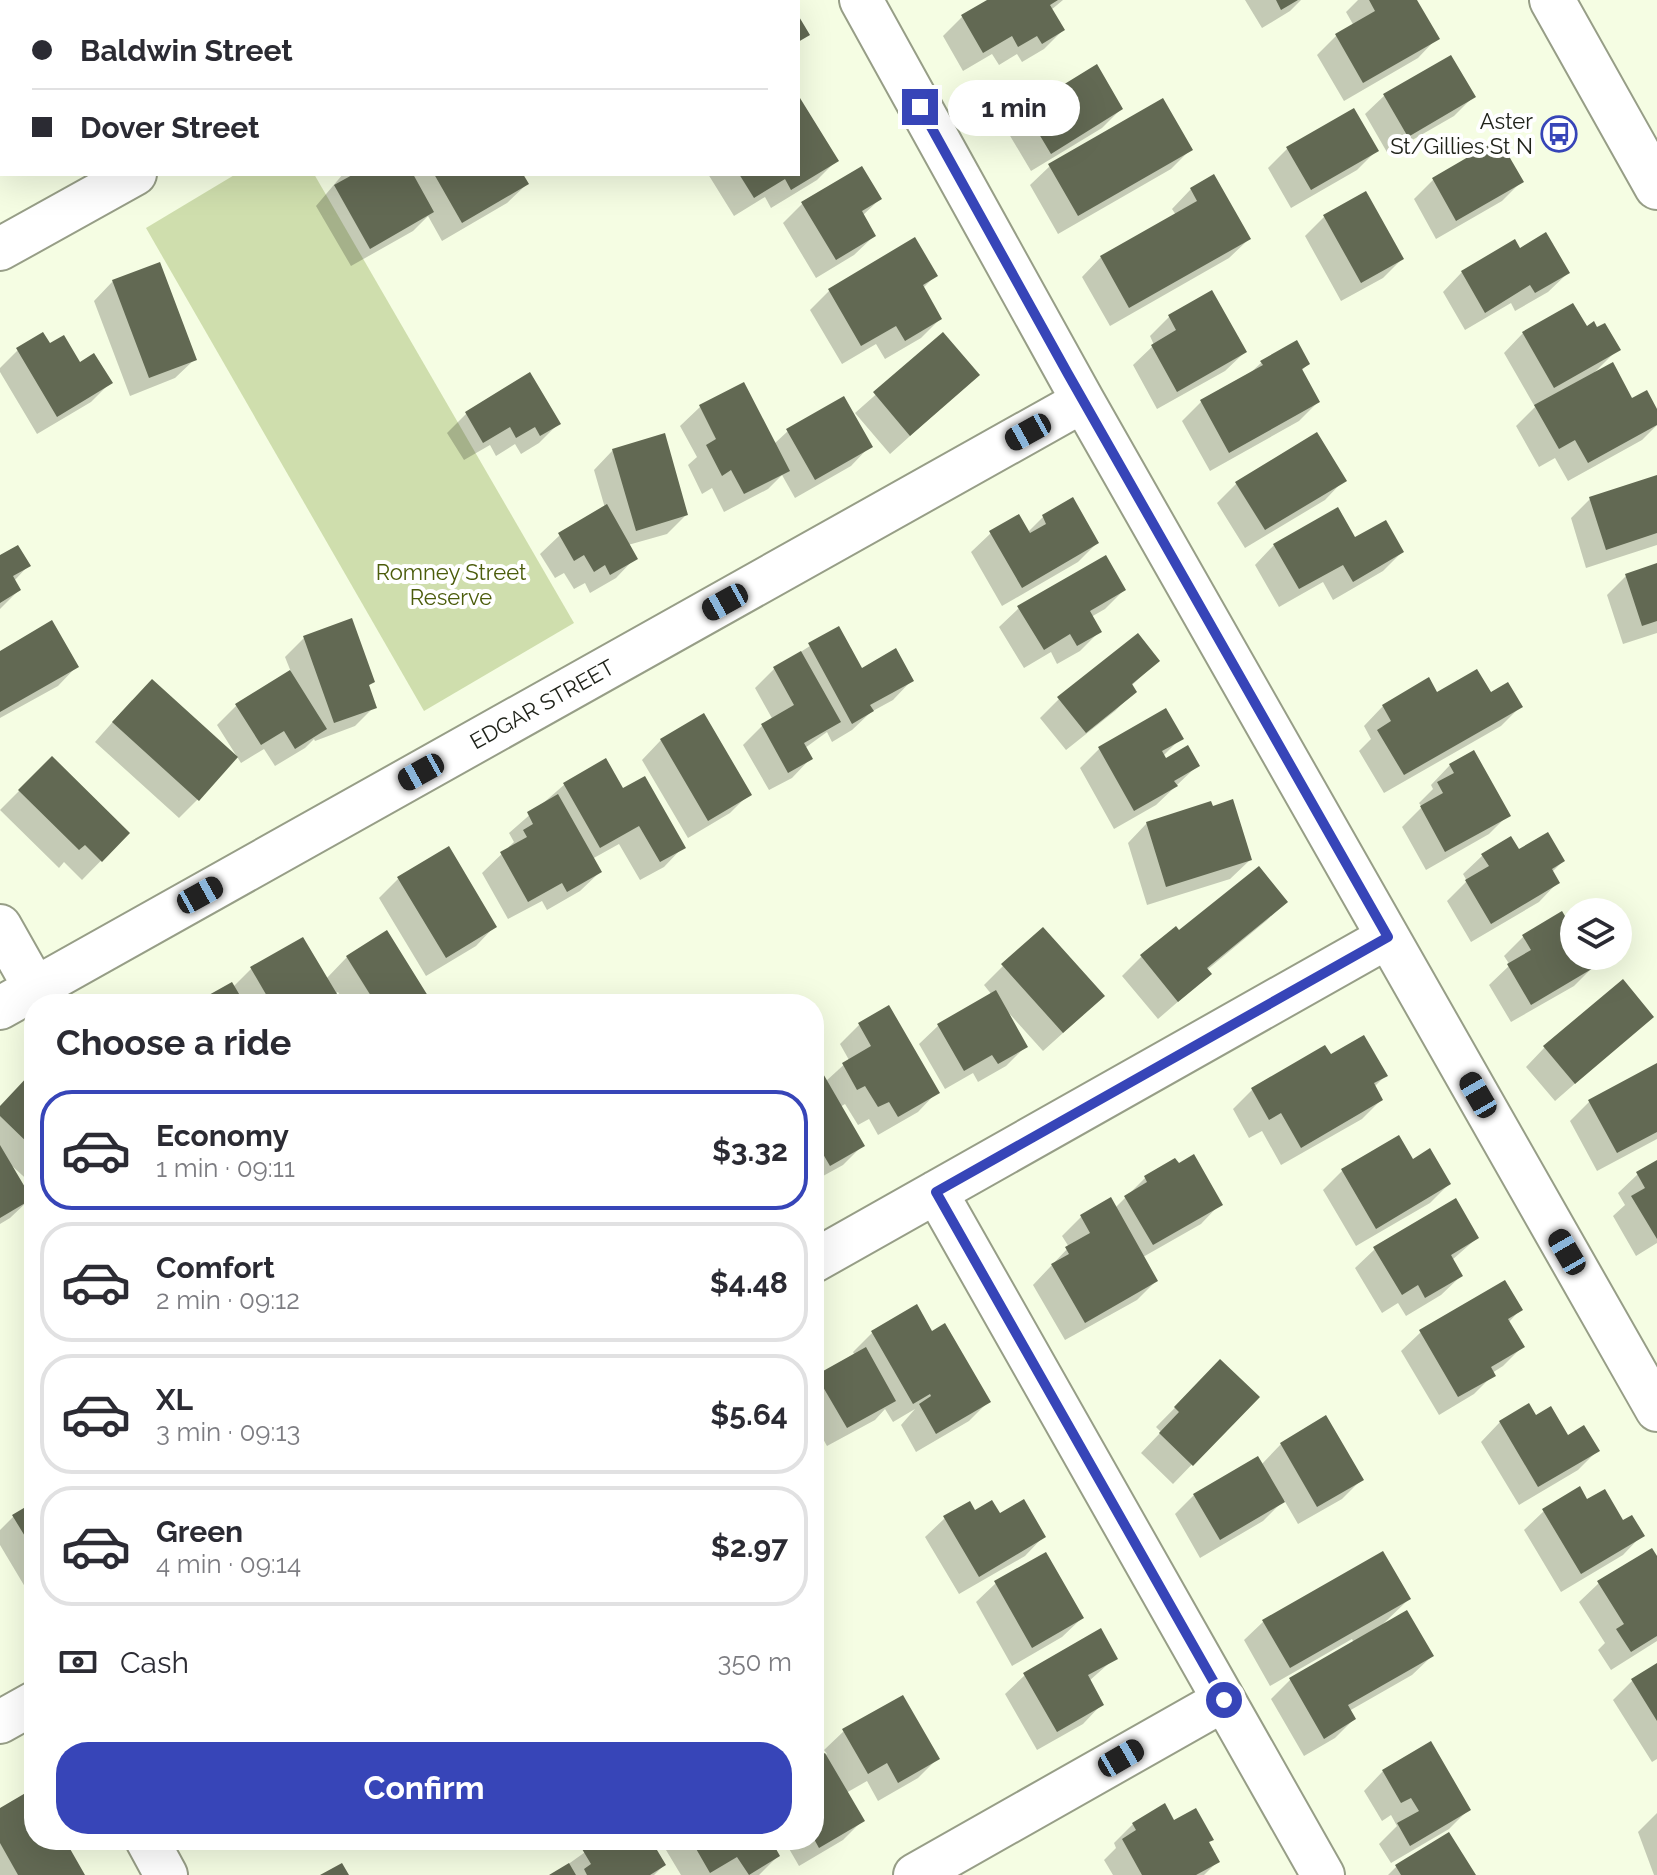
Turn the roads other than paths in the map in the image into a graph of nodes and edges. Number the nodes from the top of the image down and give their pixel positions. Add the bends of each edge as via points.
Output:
1 (861, 0) edge
2 (1552, 0) edge
3 (131, 176) edge
4 (1657, 187) edge
5 (0, 249) edge
6 (1083, 401) junction
7 (0, 926) edge
8 (1388, 937) junction
9 (25, 994) edge
10 (18, 998) edge
11 (936, 1192) junction
12 (824, 1255) edge
13 (1657, 1410) edge
14 (1224, 1700) junction
15 (24, 1709) edge
16 (0, 1722) edge
17 (152, 1850) edge
18 (166, 1875) edge
19 (915, 1875) edge
20 (1323, 1875) edge

1 - 6 street
2 - 4 main road
3 - 5 street
6 - 8 street
6 - 9 street, EDGAR STREET
7 - 10 street
8 - 11 street
8 - 13 street
11 - 12 street
11 - 14 street
14 - 19 street
14 - 20 street
15 - 16 street
17 - 18 street

